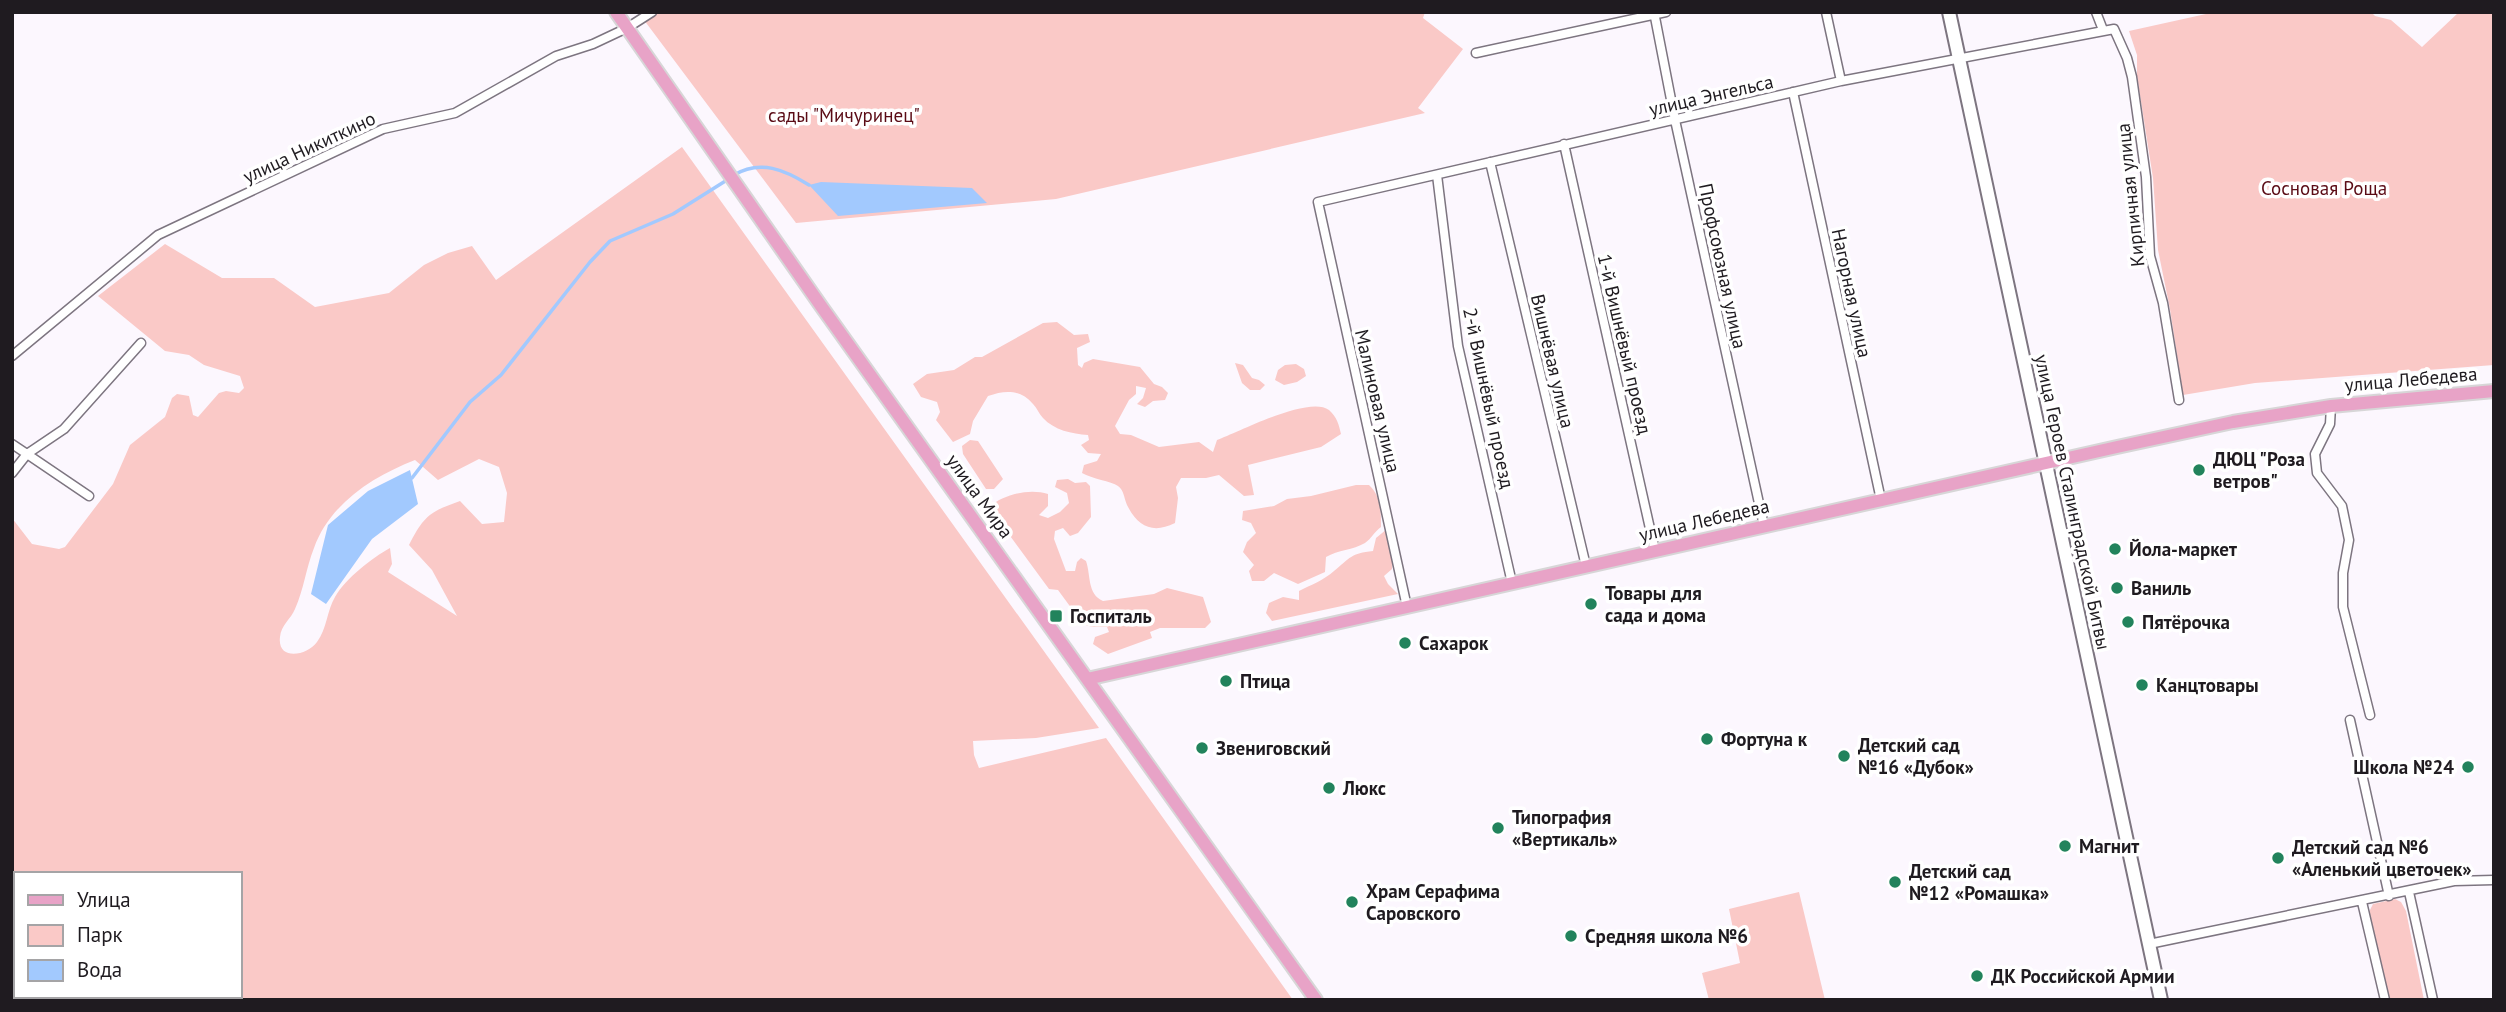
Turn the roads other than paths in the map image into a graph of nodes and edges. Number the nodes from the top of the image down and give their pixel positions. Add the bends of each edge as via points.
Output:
1 (616, 12) edge
2 (652, 12) edge
3 (1666, 12) edge
4 (1826, 12) edge
5 (1949, 12) edge
6 (2096, 12) edge
7 (1654, 13) edge
8 (627, 28) junction
9 (2114, 29) joint
10 (2103, 30) junction
11 (1476, 53) dead end
12 (1959, 58) junction
13 (1841, 81) junction
14 (1793, 92) junction
15 (1675, 120) junction
16 (1564, 144) junction
17 (1490, 162) junction
18 (1437, 175) junction
19 (1318, 202) joint
20 (141, 343) dead end
21 (12, 356) edge
22 (2494, 391) edge
23 (2179, 400) dead end
24 (2331, 406) junction
25 (12, 444) edge
26 (27, 454) junction
27 (2045, 463) junction
28 (12, 473) edge
29 (89, 496) dead end
30 (1881, 500) junction
31 (1764, 526) junction
32 (1655, 551) junction
33 (1586, 566) junction
34 (1513, 583) junction
35 (1407, 607) junction
36 (1087, 680) junction
37 (2370, 715) dead end
38 (2350, 720) dead end
39 (2494, 880) edge
40 (2409, 892) junction
41 (2389, 896) junction
42 (2362, 902) junction
43 (2149, 944) junction
44 (1316, 1000) edge
45 (2161, 1000) edge
46 (2385, 1000) edge
47 (2433, 1000) edge

1 - 8 main road, улица Мира
2 - 8 street, улица Никиткино
3 - 7 street
4 - 13 street
5 - 12 street, улица Героев Сталинградской Битвы
6 - 10 street
7 - 11 street
7 - 15 street, Профсоюзная улица
8 - 21 street, улица Никиткино via 556,56 455,113 383,129 158,235
8 - 36 main road, улица Мира
9 - 10 street, улица Энгельса
9 - 23 street, Кирпичная улица via 2132,77 2146,177 2150,256
10 - 12 street, улица Энгельса
12 - 13 street, улица Энгельса
12 - 27 street, улица Героев Сталинградской Битвы
13 - 14 street, улица Энгельса
14 - 15 street, улица Энгельса
14 - 30 street, Нагорная улица
15 - 16 street, улица Энгельса
15 - 31 street, Профсоюзная улица
16 - 17 street, улица Энгельса
16 - 32 street, 1-й Вишнёвый проезд
17 - 18 street, улица Энгельса
17 - 33 street, Вишнёвая улица
18 - 19 street, улица Энгельса
18 - 34 street, 2-й Вишнёвый проезд via 1458,346
19 - 35 street, Малиновая улица
20 - 26 street via 64,429
22 - 24 main road, улица Лебедева
24 - 27 main road, улица Лебедева
24 - 37 street, улица Лебедева via 2330,424 2315,454 2317,473 2342,506 2350,540 2343,573 2343,607
25 - 26 street
26 - 28 street
26 - 29 street
27 - 30 main road, улица Лебедева
27 - 43 street, улица Героев Сталинградской Битвы
30 - 31 main road, улица Лебедева
31 - 32 main road, улица Лебедева
32 - 33 main road, улица Лебедева
33 - 34 main road, улица Лебедева
34 - 35 main road, улица Лебедева
35 - 36 main road, улица Лебедева
36 - 44 main road, улица Мира
38 - 41 street
39 - 40 street via 2454,881
40 - 41 street
40 - 47 street
41 - 42 street
42 - 43 street
42 - 46 street
43 - 45 street, улица Героев Сталинградской Битвы

